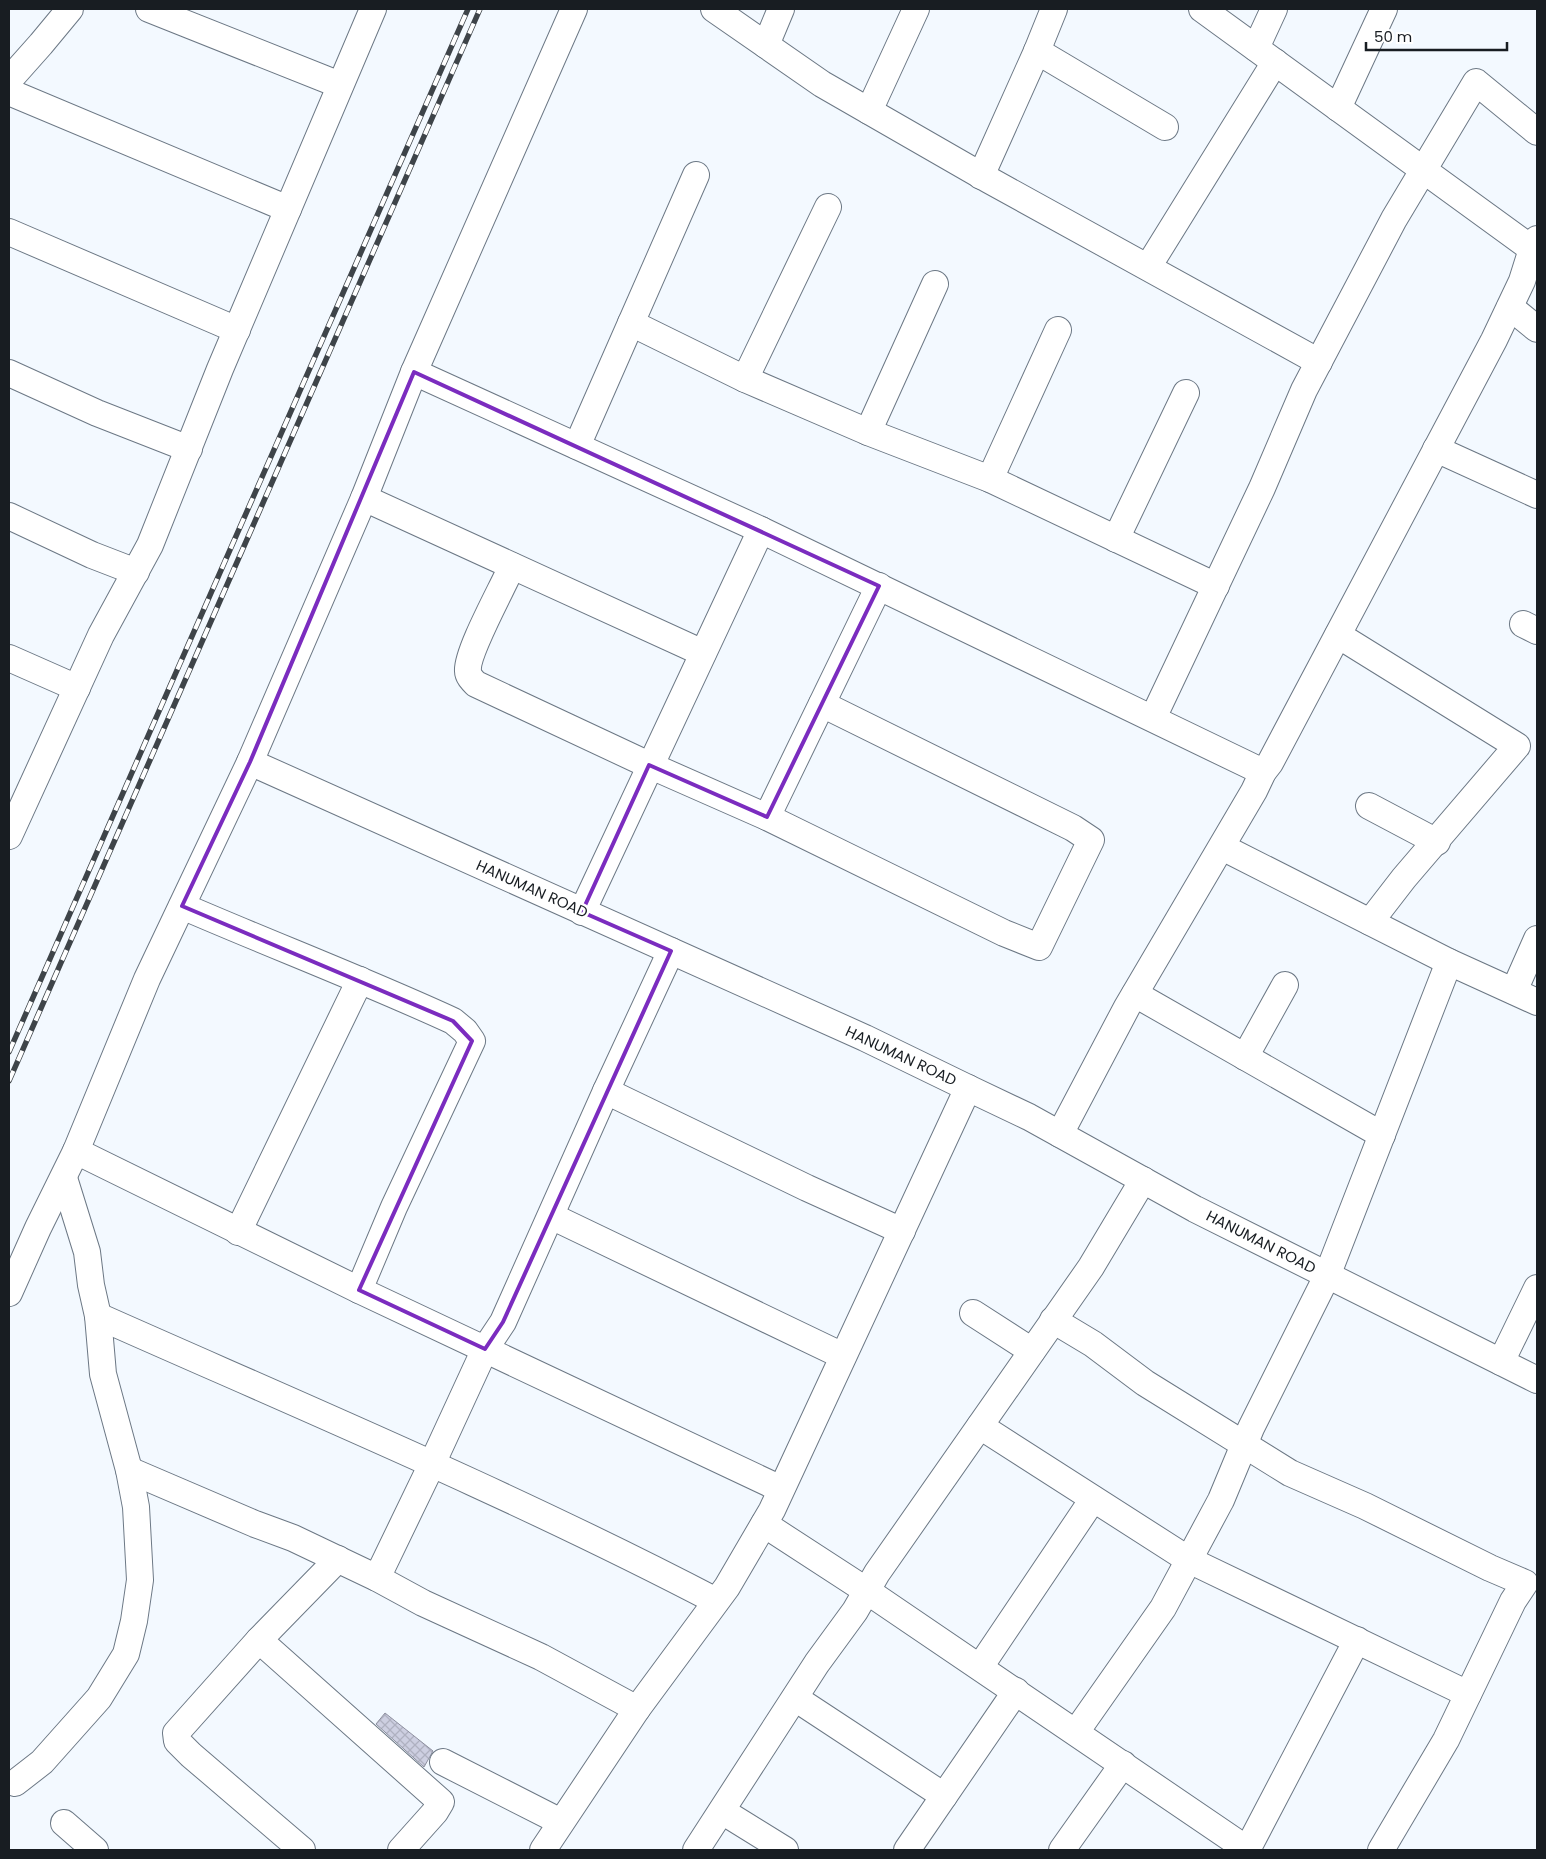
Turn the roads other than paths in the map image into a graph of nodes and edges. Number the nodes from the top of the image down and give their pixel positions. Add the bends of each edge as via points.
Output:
1 (70, 9) edge
2 (150, 9) edge
3 (373, 9) edge
4 (574, 9) edge
5 (714, 9) edge
6 (781, 9) edge
7 (916, 9) edge
8 (1054, 9) edge
9 (1202, 9) edge
10 (1274, 9) edge
11 (1384, 9) edge
12 (766, 45) junction
13 (1037, 51) junction
14 (1266, 55) junction
15 (9, 80) edge
16 (340, 86) junction
17 (9, 92) edge
18 (1338, 108) junction
19 (868, 111) junction
20 (1165, 127) dead end
21 (1537, 132) edge
22 (1424, 171) junction
23 (696, 175) dead end
24 (981, 176) junction
25 (828, 207) dead end
26 (288, 209) junction
27 (9, 232) edge
28 (1534, 244) edge
29 (1148, 267) junction
30 (935, 284) dead end
31 (1510, 307) junction
32 (631, 323) junction
33 (1537, 329) edge
34 (237, 330) junction
35 (1058, 330) dead end
36 (1320, 362) junction
37 (414, 372) junction
38 (9, 373) edge
39 (745, 379) junction
40 (1186, 393) dead end
41 (868, 432) junction
42 (577, 446) junction
43 (189, 449) junction
44 (1436, 449) junction
45 (990, 479) junction
46 (1537, 495) edge
47 (364, 498) junction
48 (9, 516) edge
49 (761, 530) junction
50 (1116, 538) junction
51 (512, 566) junction
52 (136, 572) junction
53 (879, 586) junction
54 (1216, 586) junction
55 (1338, 635) junction
56 (703, 653) junction
57 (9, 658) edge
58 (77, 688) junction
59 (822, 704) junction
60 (1154, 718) junction
61 (250, 762) junction
62 (649, 765) junction
63 (1263, 772) junction
64 (1369, 806) dead end
65 (767, 816) junction
66 (9, 836) edge
67 (1437, 842) junction
68 (1222, 847) junction
69 (182, 906) junction
70 (582, 912) junction
71 (1370, 922) junction
72 (1537, 939) edge
73 (671, 952) junction
74 (1449, 962) junction
75 (360, 980) junction
76 (1285, 985) dead end
77 (1514, 991) junction
78 (1135, 994) junction
79 (1537, 1002) edge
80 (1245, 1057) junction
81 (968, 1088) junction
82 (606, 1091) junction
83 (1060, 1134) junction
84 (1382, 1135) junction
85 (76, 1151) junction
86 (64, 1178) junction
87 (1143, 1180) junction
88 (551, 1216) junction
89 (238, 1232) junction
90 (902, 1232) junction
91 (1327, 1276) junction
92 (1537, 1288) edge
93 (360, 1290) junction
94 (9, 1293) edge
95 (973, 1313) dead end
96 (98, 1316) junction
97 (1053, 1320) junction
98 (485, 1349) junction
99 (1032, 1351) junction
100 (843, 1356) junction
101 (1501, 1362) junction
102 (1537, 1380) edge
103 (980, 1426) junction
104 (1244, 1444) junction
105 (432, 1464) junction
106 (129, 1470) junction
107 (781, 1489) junction
108 (1093, 1499) junction
109 (764, 1524) junction
110 (338, 1559) junction
111 (1189, 1560) junction
112 (377, 1578) junction
113 (866, 1591) junction
114 (716, 1601) junction
115 (259, 1640) junction
116 (1357, 1640) junction
117 (980, 1667) junction
118 (1016, 1691) junction
119 (1468, 1694) junction
120 (795, 1698) junction
121 (637, 1709) junction
122 (1076, 1732) junction
123 (443, 1762) dead end
124 (1123, 1764) junction
125 (15, 1783) dead end
126 (944, 1796) junction
127 (722, 1811) junction
128 (561, 1822) junction
129 (64, 1823) dead end
130 (95, 1850) edge
131 (302, 1850) edge
132 (401, 1850) edge
133 (543, 1850) edge
134 (696, 1850) edge
135 (785, 1850) edge
136 (907, 1850) edge
137 (1062, 1850) edge
138 (1248, 1850) edge
139 (1381, 1850) edge

1 - 15 street
2 - 16 street
3 - 16 street
4 - 37 street
5 - 12 street
6 - 12 street
7 - 19 street
8 - 13 street
9 - 14 street
10 - 14 street
11 - 18 street
12 - 19 street
13 - 20 street
13 - 24 street
14 - 18 street
14 - 29 street
16 - 26 street
17 - 26 street
18 - 22 street
19 - 24 street
21 - 22 street via 1476,82
22 - 28 street
22 - 36 street via 1394,219
23 - 32 street
24 - 29 street
25 - 39 street
26 - 34 street
27 - 34 street
28 - 31 street
29 - 36 street
30 - 41 street
31 - 33 street
31 - 44 street
32 - 39 street
32 - 42 street
34 - 43 street
35 - 45 street
36 - 54 street via 1304,390
37 - 42 street
37 - 47 street
38 - 43 street via 97,413
39 - 41 street
40 - 50 street
41 - 45 street
42 - 49 street
43 - 52 street
44 - 46 street
44 - 55 street
45 - 50 street
47 - 51 street
47 - 61 street
48 - 52 street
49 - 53 street
49 - 56 street
50 - 54 street
51 - 56 street
51 - 62 street via 473,648 468,674 476,684
52 - 58 street via 101,635
53 - 59 street
53 - 60 street
54 - 60 street
55 - 63 street
55 - 67 street via 1518,746
56 - 62 street
57 - 58 street
58 - 66 street
59 - 65 street
59 - 65 street via 1073,828 1091,840 1084,856 1039,947 1004,933
60 - 63 street
61 - 69 street
61 - 70 street, HANUMAN ROAD
62 - 65 street
62 - 70 street
63 - 68 street
64 - 67 street
67 - 71 street
68 - 71 street
68 - 78 street
69 - 75 street
69 - 85 street via 147,979
70 - 73 street, HANUMAN ROAD
71 - 74 street
72 - 77 street
73 - 81 street, HANUMAN ROAD via 865,1038
73 - 82 street
74 - 77 street
74 - 84 street
75 - 89 street
75 - 93 street via 453,1021 472,1041 394,1207
76 - 80 street
77 - 79 street
78 - 80 street
78 - 83 street
80 - 84 street
81 - 83 street, HANUMAN ROAD
81 - 90 street
82 - 88 street
82 - 90 street
83 - 87 street, HANUMAN ROAD
84 - 91 street
85 - 86 street
85 - 89 street
86 - 94 street
86 - 96 street via 87,1252
87 - 91 street, HANUMAN ROAD
87 - 97 street via 1091,1267
88 - 98 street via 503,1322
88 - 100 street
89 - 93 street
90 - 100 street
91 - 101 street, HANUMAN ROAD
91 - 104 street
92 - 101 street
93 - 98 street
95 - 99 street
96 - 105 street
96 - 106 street via 103,1374
97 - 99 street
97 - 104 street via 1093,1344 1145,1383
98 - 105 street
98 - 107 street
99 - 103 street
100 - 107 street
101 - 102 street, HANUMAN ROAD
103 - 108 street
103 - 113 street
104 - 111 street via 1221,1500
104 - 119 street via 1290,1473 1525,1583
105 - 112 street
105 - 114 street via 630,1556
106 - 110 street
106 - 125 street via 136,1507 140,1580 126,1654 99,1698 42,1762
107 - 109 street
108 - 111 street
108 - 117 street
109 - 113 street
109 - 114 street
110 - 112 street
110 - 115 street
111 - 116 street
111 - 122 street via 1163,1608
112 - 121 street via 423,1603 541,1657
113 - 117 street
113 - 120 street
114 - 121 street
115 - 131 street via 184,1722 176,1733 177,1741
115 - 132 street via 442,1802
116 - 119 street
116 - 138 street
117 - 118 street
118 - 122 street
118 - 126 street
119 - 139 street via 1446,1740
120 - 126 street
120 - 127 street
121 - 128 street
122 - 124 street
123 - 128 street
124 - 137 street
124 - 138 street
126 - 136 street
127 - 134 street
127 - 135 street
128 - 133 street
129 - 130 street

